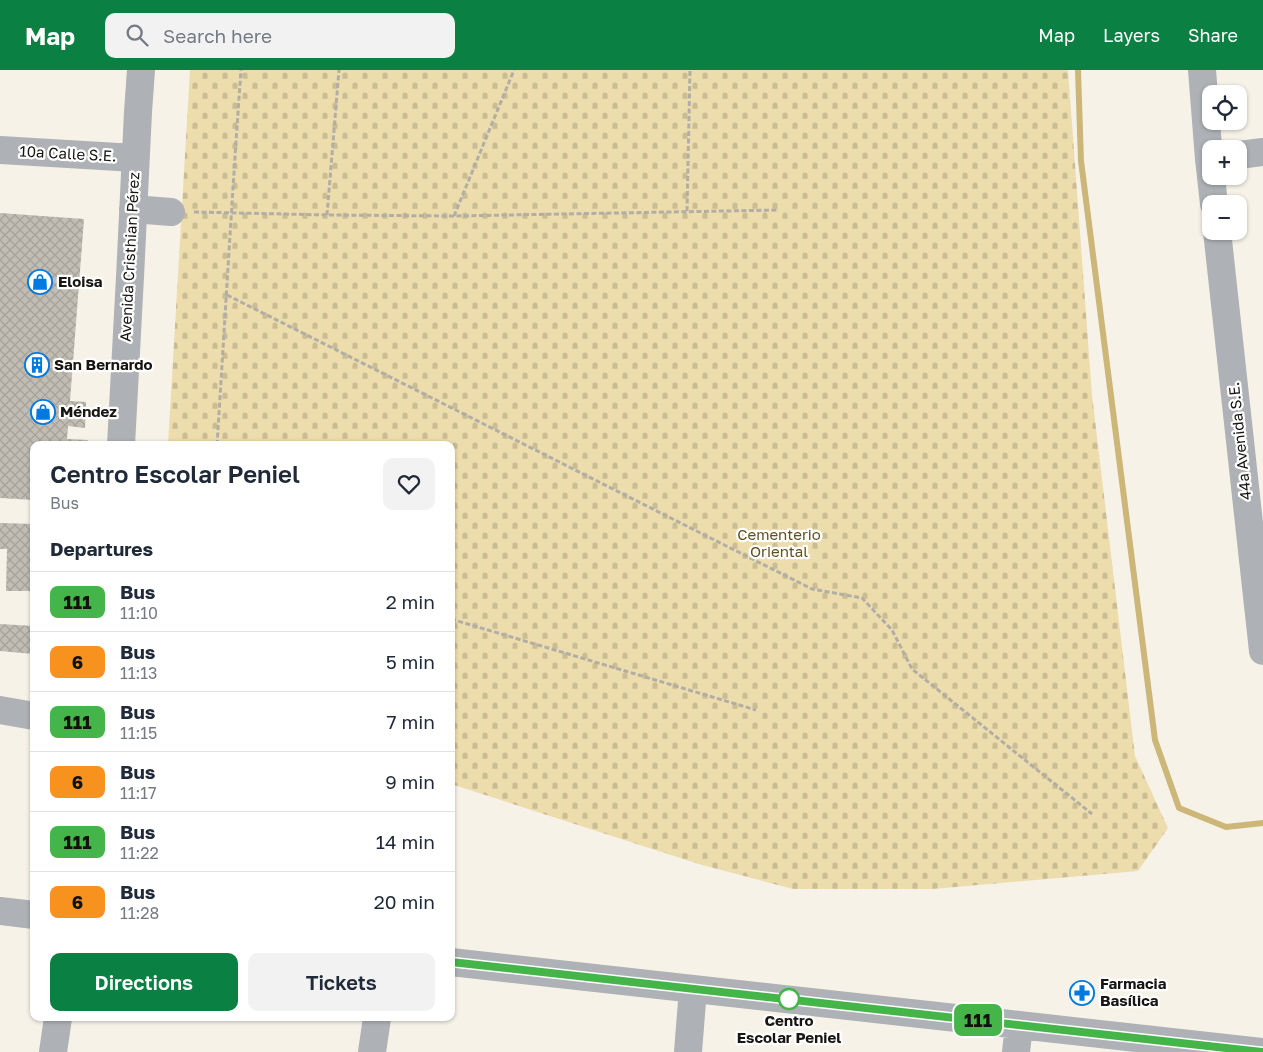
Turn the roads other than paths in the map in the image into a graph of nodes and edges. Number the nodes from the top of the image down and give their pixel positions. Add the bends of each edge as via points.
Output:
1 (141, 70) edge
2 (1202, 70) edge
3 (1208, 140) edge
4 (0, 150) edge
5 (1263, 152) edge
6 (1247, 154) edge
7 (135, 158) junction
8 (133, 210) junction
9 (171, 212) road end
10 (1218, 240) edge
11 (120, 441) edge
12 (1263, 651) edge
13 (0, 710) edge
14 (30, 715) edge
15 (0, 911) edge
16 (30, 915) edge
17 (455, 962) edge
18 (693, 988) junction
19 (58, 1021) edge
20 (377, 1021) edge
21 (1019, 1025) junction
22 (53, 1052) edge
23 (372, 1052) edge
24 (688, 1052) edge
25 (1016, 1052) edge
26 (1262, 1052) edge

1 - 7 street, Avenida Cristhian Pérez
2 - 3 street
4 - 7 street, 10a Calle S.E.
5 - 6 street
7 - 8 street, Avenida Cristhian Pérez
8 - 9 street
8 - 11 street, Avenida Cristhian Pérez
10 - 12 street, 44a Avenida S.E.
13 - 14 street
15 - 16 street
17 - 18 street
18 - 21 street
18 - 24 street
19 - 22 street
20 - 23 street
21 - 25 street
21 - 26 street

